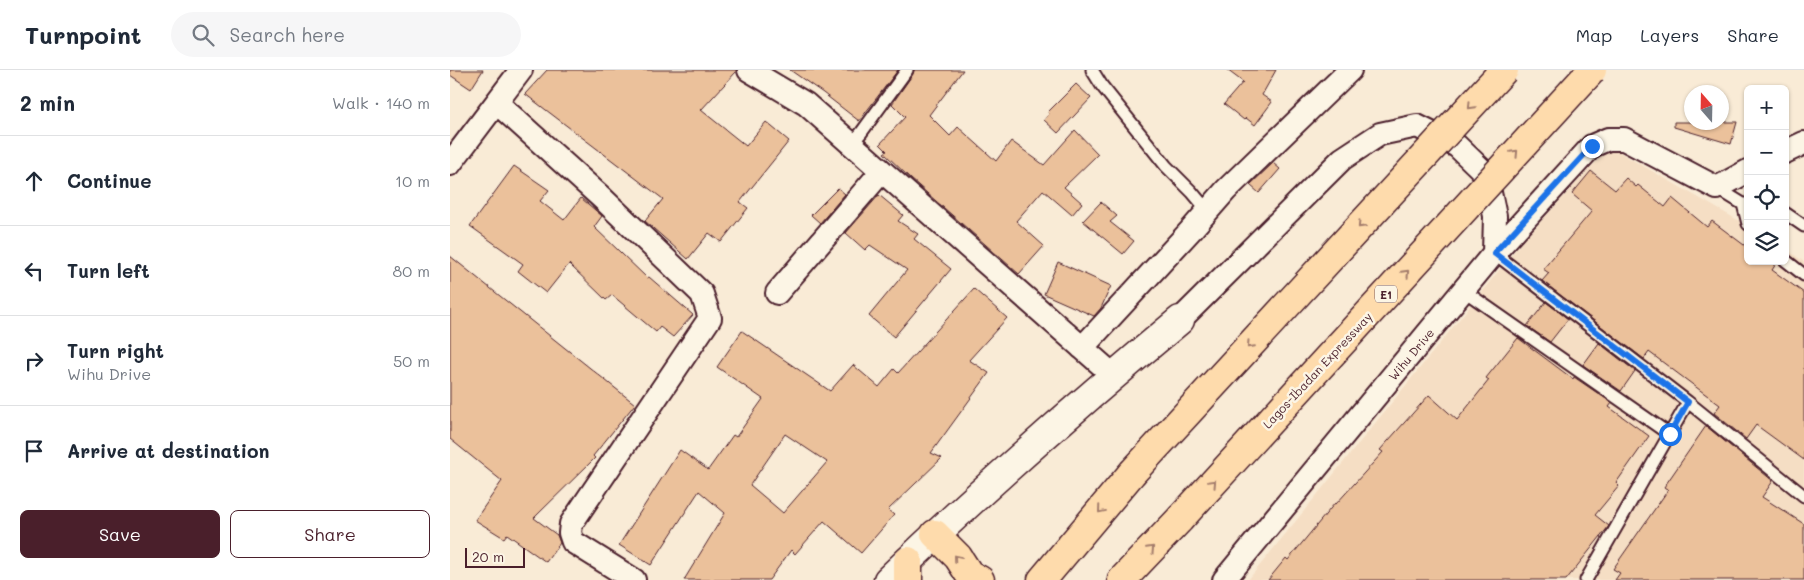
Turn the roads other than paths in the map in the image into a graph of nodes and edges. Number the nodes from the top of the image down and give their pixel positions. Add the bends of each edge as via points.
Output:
1 (521, 70) edge
2 (749, 70) edge
3 (907, 70) edge
4 (1092, 70) edge
5 (1350, 70) edge
6 (1504, 70) edge
7 (1592, 70) edge
8 (497, 103) junction
9 (1804, 143) edge
10 (851, 144) junction
11 (1789, 150) edge
12 (450, 164) edge
13 (882, 171) junction
14 (1744, 172) edge
15 (1717, 188) junction
16 (1744, 203) edge
17 (1208, 211) junction
18 (1789, 217) edge
19 (1804, 226) edge
20 (1494, 253) junction
21 (1789, 263) edge
22 (1804, 275) edge
23 (1463, 290) junction
24 (777, 293) dead end
25 (1180, 320) joint
26 (1082, 348) junction
27 (1113, 375) junction
28 (1688, 402) junction
29 (1670, 434) junction
30 (1804, 496) edge
31 (935, 534) junction
32 (908, 570) edge
33 (634, 580) edge
34 (888, 580) edge
35 (980, 580) edge
36 (1042, 580) edge
37 (1122, 580) edge
38 (1224, 580) edge
39 (1586, 580) edge

1 - 8 street
2 - 10 street via 806,104
3 - 10 lane
4 - 17 lane via 1166,166
5 - 17 street
6 -> 36 highway, bridge via 1132,473
37 -> 7 highway, Lagos-Ibadan Expressway / E1, bridge
8 - 12 street
8 - 33 street via 702,294 710,318 571,524 573,542
9 - 11 street
10 - 13 street
13 - 24 street
13 - 26 street
14 - 15 street
15 - 16 lane
15 - 20 street, Wihu Drive via 1624,139 1608,139 1592,146
17 - 26 street
18 - 19 lane
20 - 23 street, Wihu Drive
20 - 25 street via 1495,216 1486,174 1457,146 1416,126 1380,134 1342,159
20 - 28 lane
21 - 22 lane
23 - 29 lane
23 - 38 street, Wihu Drive
25 - 27 main road
26 - 27 street
27 - 31 main road
28 - 29 lane
28 - 30 lane
29 - 39 lane
31 - 32 main road
35 -> 31 highway via 969,574 958,557
32 - 34 main road

